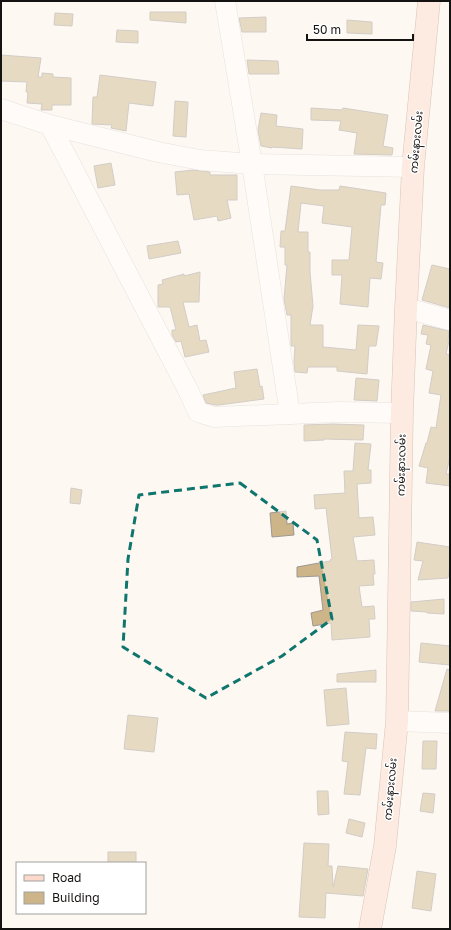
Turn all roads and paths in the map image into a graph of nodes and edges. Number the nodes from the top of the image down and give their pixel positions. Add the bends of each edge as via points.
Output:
1 (225, 1) edge
2 (429, 1) edge
3 (1, 109) edge
4 (50, 125) junction
5 (252, 164) junction
6 (413, 166) junction
7 (406, 308) junction
8 (450, 320) edge
9 (402, 413) junction
10 (290, 414) junction
11 (397, 721) junction
12 (450, 723) edge
13 (370, 929) edge

1 - 5 street
2 - 6 main road, ကမ်းနားလမ်း
3 - 4 street
4 - 5 street via 158,152 200,160
4 - 10 street via 198,412 214,417
5 - 6 street
5 - 10 street
6 - 7 main road, ကမ်းနားလမ်း
7 - 8 street
7 - 9 main road, ကမ်းနားလမ်း
9 - 10 street
9 - 11 main road, ကမ်းနားလမ်း
11 - 12 street
11 - 13 main road, ကမ်းနားလမ်း via 385,846

